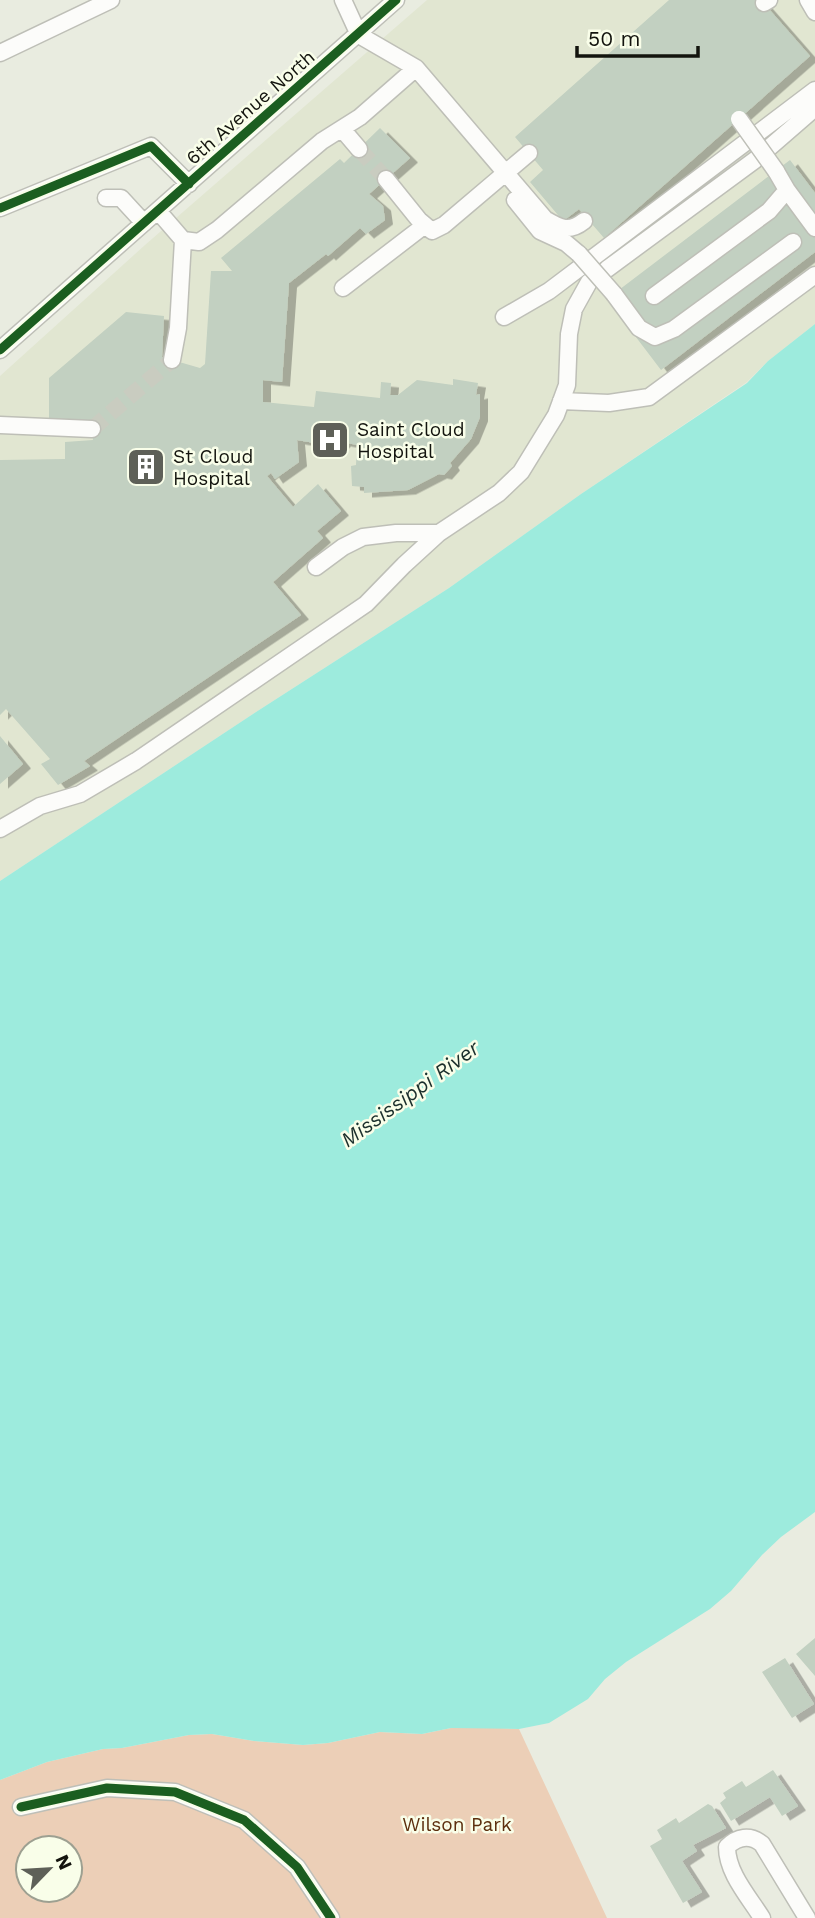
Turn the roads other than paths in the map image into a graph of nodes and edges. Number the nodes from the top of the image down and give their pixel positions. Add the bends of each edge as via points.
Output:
1 (111, 0) edge
2 (343, 0) edge
3 (396, 0) edge
4 (808, 0) edge
5 (815, 12) edge
6 (359, 35) junction
7 (0, 52) edge
8 (416, 68) junction
9 (815, 90) edge
10 (815, 107) edge
11 (739, 119) dead end
12 (342, 129) junction
13 (359, 149) tunnel mouth
14 (529, 153) dead end
15 (504, 172) junction
16 (386, 179) tunnel mouth
17 (189, 184) junction
18 (787, 190) junction
19 (106, 198) dead end
20 (0, 208) edge
21 (158, 211) junction
22 (584, 221) dead end
23 (144, 223) junction
24 (425, 225) junction
25 (815, 228) edge
26 (183, 240) junction
27 (793, 242) dead end
28 (607, 270) dead end
29 (815, 275) edge
30 (589, 282) dead end
31 (343, 288) dead end
32 (653, 296) dead end
33 (504, 317) dead end
34 (0, 350) edge
35 (172, 360) tunnel mouth
36 (561, 401) junction
37 (0, 425) edge
38 (92, 429) tunnel mouth
39 (439, 533) junction
40 (316, 567) dead end
41 (0, 829) edge
42 (22, 1807) dead end
43 (331, 1918) edge
44 (762, 1918) edge
45 (807, 1918) edge

1 - 7 street
2 - 6 street
3 - 6 street, 6th Avenue North
4 - 5 street
6 - 8 street
6 - 17 street, 6th Avenue North
8 - 12 street
8 - 15 street
9 - 33 street via 549,290
10 - 28 street via 755,160
11 - 18 street, bridge
12 - 13 street
12 - 26 street via 217,230 199,242
14 - 15 street
15 - 22 street via 545,219 561,228 575,228
15 - 24 street via 444,225 432,230
15 - 27 street, bridge via 513,198 540,231 579,254 639,328 655,337 674,329
16 - 24 street
17 - 20 street via 151,146
17 - 21 street, 6th Avenue North
18 - 25 street
18 - 32 street via 769,211
19 - 23 street via 121,198
21 - 23 street, 6th Avenue North
21 - 26 street
23 - 34 street, 6th Avenue North
24 - 31 street
26 - 35 street
29 - 36 street via 649,397 609,403
30 - 36 street via 574,309 567,386
36 - 39 street via 539,447 521,471 499,493
37 - 38 street
39 - 40 street via 363,537
39 - 41 street via 366,604 136,761 80,794 40,806
42 - 43 street via 107,1788 175,1792 244,1820 297,1867
44 - 45 street via 727,1856 727,1847 741,1838 762,1844

